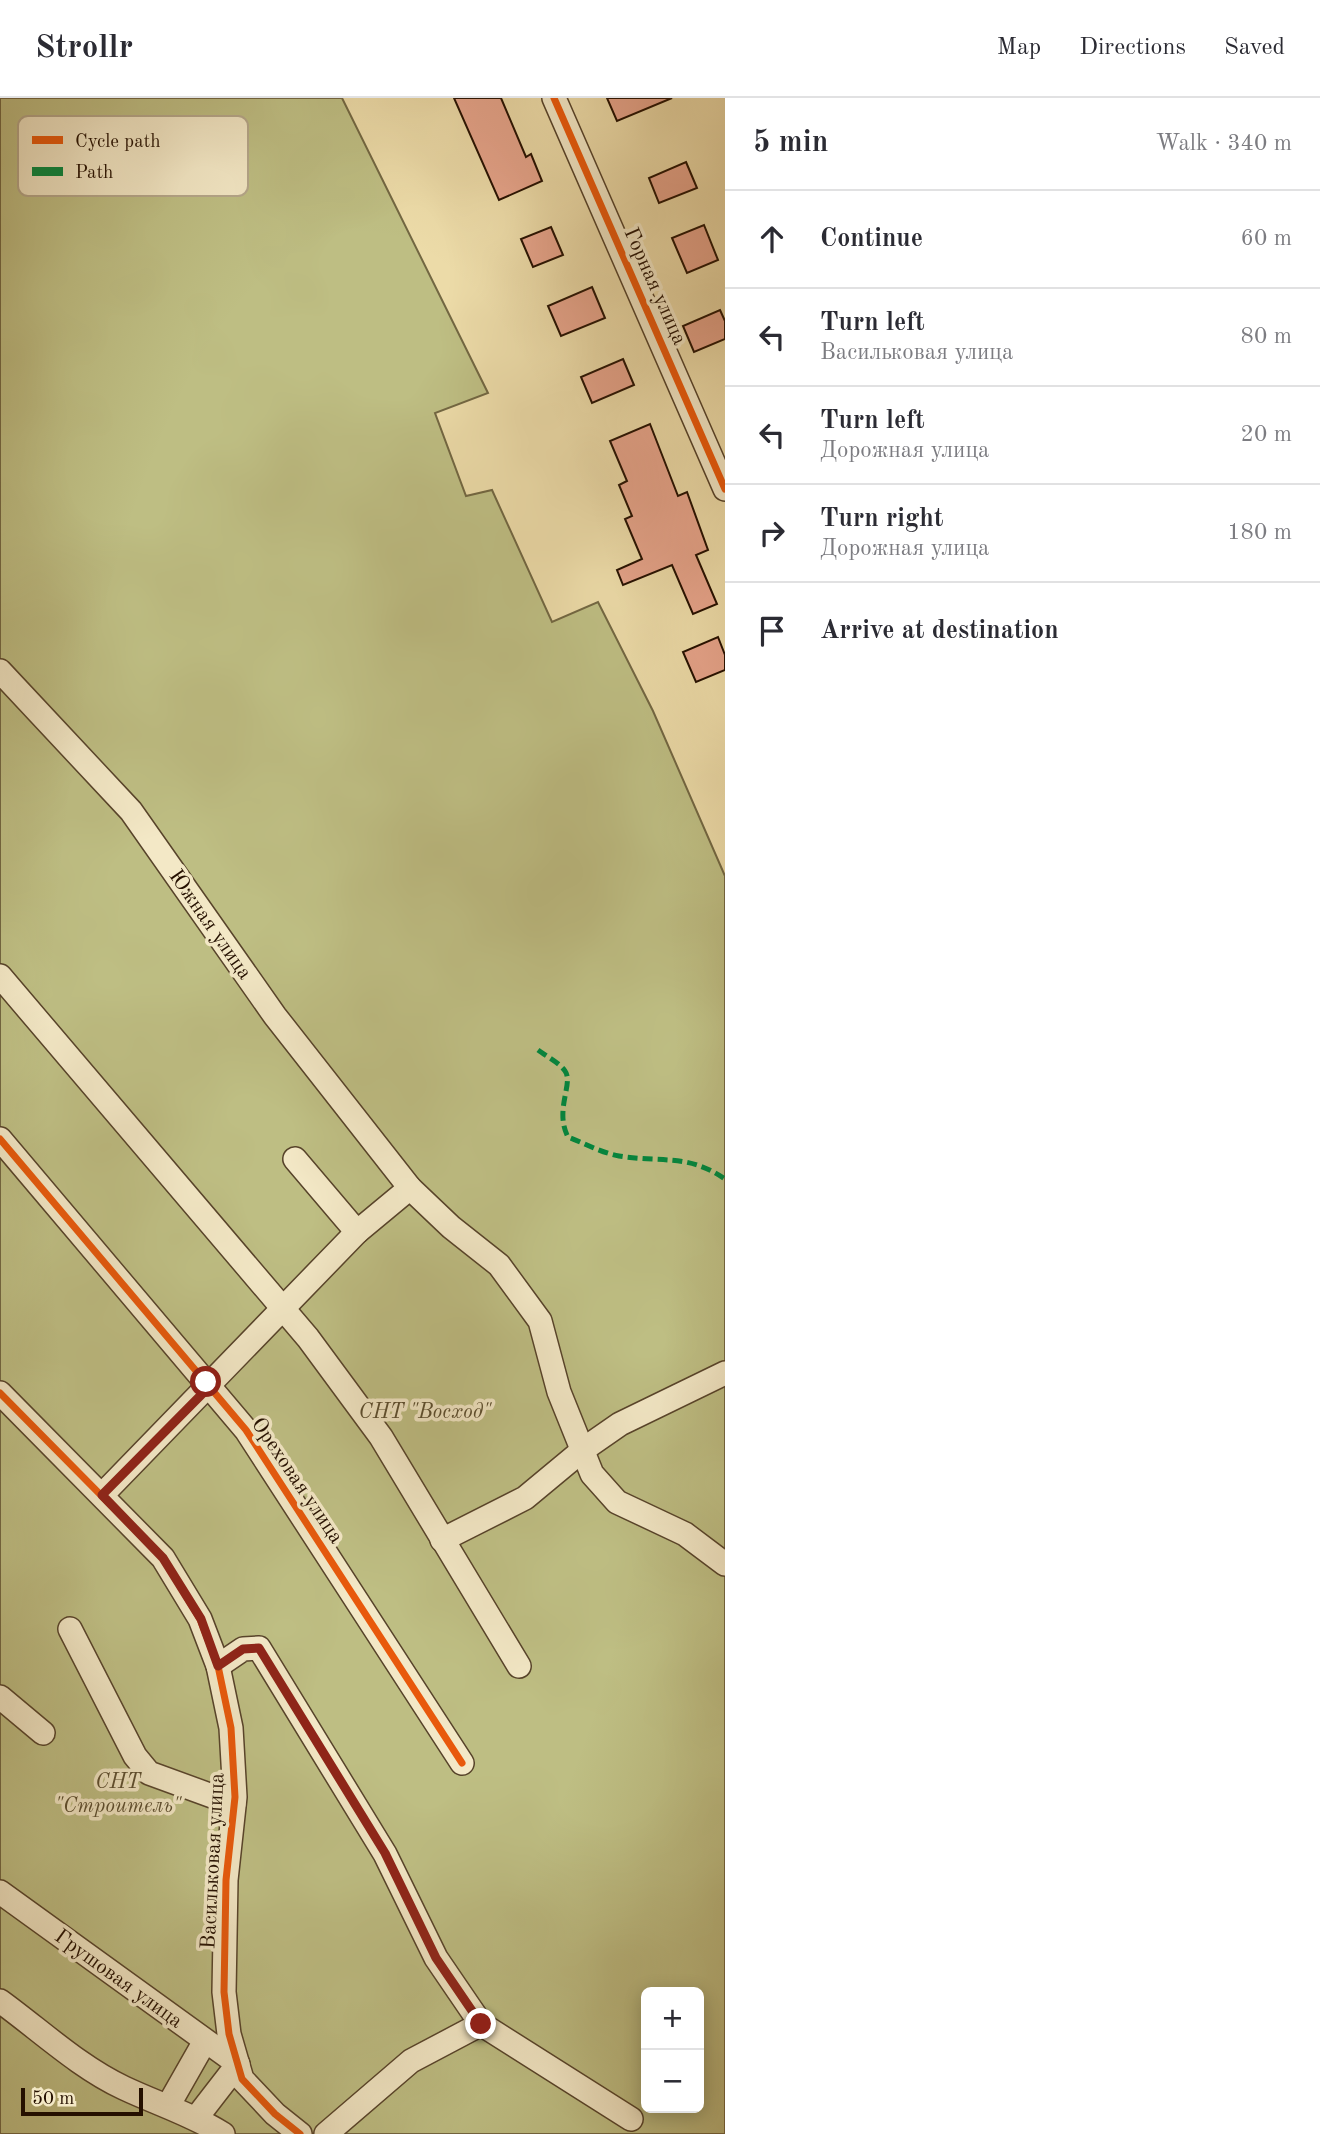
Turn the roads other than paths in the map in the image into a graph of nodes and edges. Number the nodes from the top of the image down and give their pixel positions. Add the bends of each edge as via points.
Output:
1 (554, 98) edge
2 (725, 489) edge
3 (0, 671) edge
4 (0, 976) edge
5 (0, 1139) edge
6 (295, 1159) dead end
7 (410, 1188) junction
8 (357, 1232) junction
9 (282, 1307) junction
10 (725, 1373) edge
11 (210, 1386) junction
12 (0, 1392) edge
13 (584, 1449) junction
14 (102, 1495) junction
15 (442, 1539) junction
16 (725, 1564) edge
17 (70, 1629) dead end
18 (218, 1666) junction
19 (519, 1666) dead end
20 (0, 1697) edge
21 (43, 1733) dead end
22 (462, 1763) dead end
23 (234, 1804) junction
24 (0, 1892) edge
25 (0, 2001) edge
26 (481, 2024) junction
27 (205, 2040) junction
28 (238, 2064) junction
29 (168, 2106) junction
30 (197, 2117) junction
31 (631, 2119) dead end
32 (223, 2134) edge
33 (300, 2134) edge
34 (326, 2134) edge

1 - 2 street, Горная улица
3 - 7 street, Южная улица via 131,811 275,1016
4 - 9 street
5 - 11 street, Ореховая улица
6 - 8 street
7 - 8 street
7 - 13 street, Южная улица via 499,1265 541,1321 559,1392
8 - 9 street
9 - 11 street
9 - 15 street via 381,1437
10 - 13 street via 620,1424
11 - 14 street
11 - 22 street, Ореховая улица via 300,1510
12 - 14 street, Васильковая улица
13 - 15 street via 525,1498
13 - 16 street, Южная улица via 592,1474 617,1502 685,1534
14 - 18 street, Васильковая улица via 163,1558 201,1619
15 - 19 street
17 - 23 street via 135,1756 149,1773
18 - 23 street, Васильковая улица via 231,1728
18 - 26 street via 243,1649 259,1648 385,1853 436,1958
20 - 21 street
23 - 28 street, Васильковая улица via 226,1880 224,1992
24 - 27 street, Грушовая улица
25 - 29 street via 123,2088
26 - 31 street
26 - 34 street via 411,2061
27 - 28 street, Грушовая улица
27 - 29 street
28 - 30 street
28 - 33 street, Васильковая улица via 242,2079
29 - 30 street
30 - 32 street

